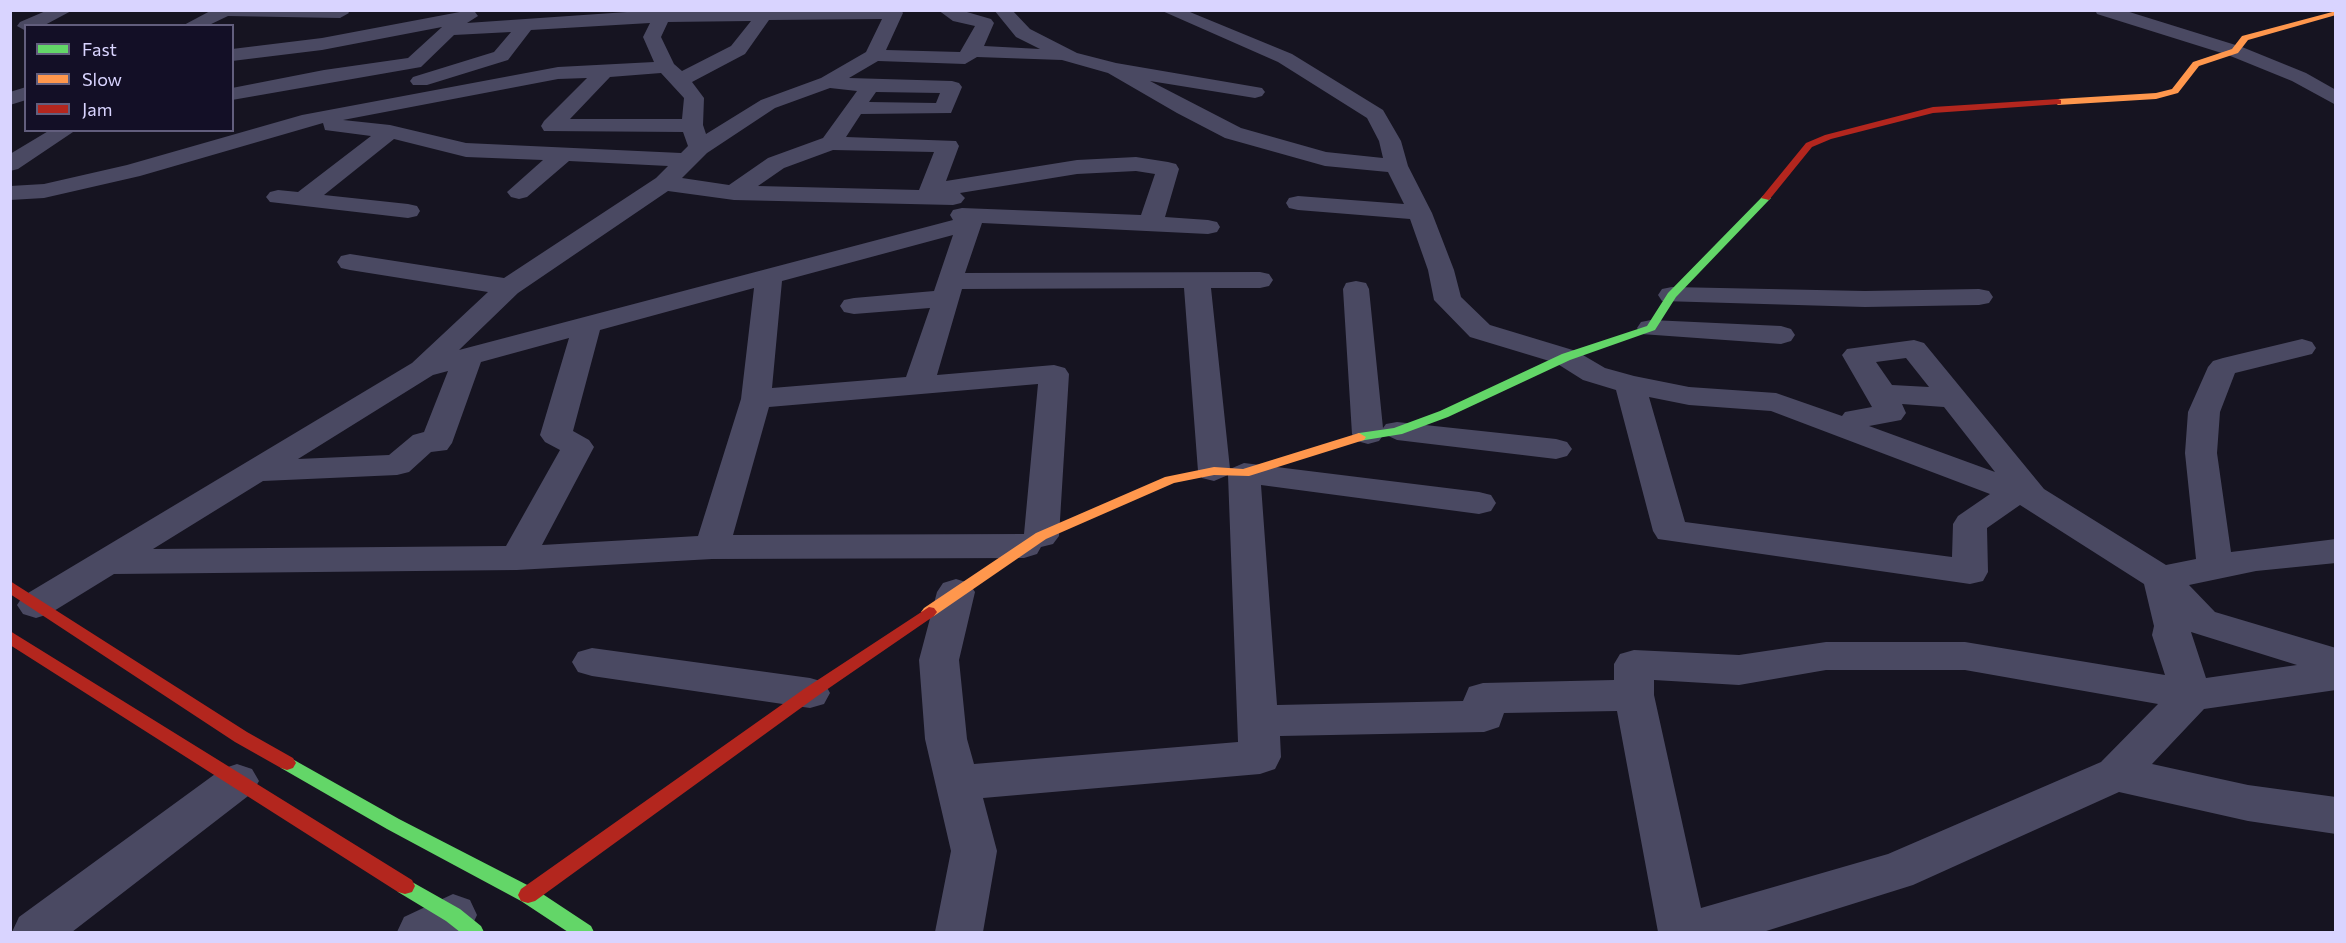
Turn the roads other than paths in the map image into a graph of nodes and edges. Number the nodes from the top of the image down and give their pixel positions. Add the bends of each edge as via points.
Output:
1 (65, 10) edge
2 (940, 10) edge
3 (946, 10) edge
4 (1002, 10) edge
5 (1168, 10) edge
6 (2103, 10) edge
7 (226, 11) edge
8 (500, 11) edge
9 (862, 11) edge
10 (914, 12) edge
11 (340, 13) dead end
12 (2336, 13) edge
13 (662, 14) edge
14 (765, 14) junction
15 (465, 16) junction
16 (31, 24) edge
17 (196, 24) edge
18 (526, 25) junction
19 (449, 30) junction
20 (652, 37) junction
21 (631, 39) dead end
22 (581, 51) dead end
23 (972, 51) junction
24 (2235, 51) junction
25 (234, 55) edge
26 (874, 55) junction
27 (501, 56) junction
28 (1070, 57) junction
29 (414, 63) junction
30 (1116, 69) junction
31 (563, 71) junction
32 (604, 72) junction
33 (673, 73) junction
34 (828, 82) junction
35 (870, 86) junction
36 (1255, 92) dead end
37 (234, 94) edge
38 (2336, 99) edge
39 (234, 102) edge
40 (855, 108) junction
41 (323, 111) junction
42 (302, 121) junction
43 (64, 132) edge
44 (390, 132) junction
45 (831, 143) junction
46 (693, 145) junction
47 (563, 155) junction
48 (10, 164) edge
49 (1397, 166) junction
50 (664, 183) junction
51 (931, 190) junction
52 (519, 192) dead end
53 (10, 193) edge
54 (734, 193) junction
55 (278, 197) dead end
56 (304, 199) junction
57 (1298, 203) dead end
58 (408, 211) dead end
59 (963, 212) junction
60 (1420, 213) junction
61 (1151, 223) junction
62 (1208, 227) dead end
63 (350, 262) dead end
64 (769, 277) junction
65 (1197, 280) junction
66 (1260, 280) dead end
67 (509, 286) junction
68 (948, 290) junction
69 (1356, 290) dead end
70 (1672, 295) junction
71 (1980, 297) dead end
72 (854, 306) dead end
73 (588, 323) junction
74 (1651, 328) junction
75 (1781, 335) dead end
76 (2302, 348) dead end
77 (468, 357) junction
78 (1566, 357) junction
79 (422, 369) junction
80 (1630, 384) junction
81 (918, 387) junction
82 (1882, 394) junction
83 (1953, 398) junction
84 (756, 399) junction
85 (1846, 430) junction
86 (1382, 432) junction
87 (1556, 449) dead end
88 (251, 471) junction
89 (1229, 472) junction
90 (2024, 495) junction
91 (1479, 503) dead end
92 (1032, 541) junction
93 (712, 547) junction
94 (2336, 551) edge
95 (517, 558) junction
96 (105, 562) junction
97 (2215, 567) junction
98 (2161, 578) junction
99 (10, 586) edge
100 (956, 592) junction
101 (36, 605) junction
102 (10, 637) edge
103 (592, 662) dead end
104 (2336, 663) edge
105 (2336, 675) edge
106 (810, 693) junction
107 (1634, 695) junction
108 (2192, 695) junction
109 (1257, 721) junction
110 (2116, 774) junction
111 (237, 781) junction
112 (958, 783) junction
113 (2336, 816) edge
114 (528, 895) junction
115 (450, 927) edge
116 (36, 933) edge
117 (584, 933) edge
118 (959, 933) edge
119 (1682, 933) edge
120 (1694, 933) edge

1 - 16 street
2 - 10 street
3 - 23 street via 985,23
4 - 28 street via 1023,33
5 - 49 street via 1285,58 1376,114
6 - 24 street
7 - 11 street
7 - 17 street
8 - 15 street
9 - 10 street
9 - 14 street
10 - 26 street
12 - 24 street via 2245,38
13 - 14 street
13 - 18 street
13 - 20 street
14 - 33 street via 738,51
15 - 19 street
15 - 25 street via 322,44
18 - 19 street
18 - 27 street
19 - 29 street
20 - 21 street
20 - 33 street
22 - 31 street
23 - 26 street via 964,58
23 - 28 street
24 - 38 street via 2299,77
24 - 70 street via 2196,64 2175,91 2156,96 1933,110 1809,145 1767,197
26 - 34 street
27 - 29 street
27 - 31 street
27 - 41 street
28 - 30 street
29 - 37 street
30 - 36 street
30 - 49 street via 1233,133 1325,159
31 - 32 street
31 - 42 street
32 - 33 street
32 - 46 street via 552,126
33 - 46 street via 694,98
34 - 35 street
34 - 46 street via 768,104
35 - 40 street
35 - 40 street via 952,87 944,109
39 - 41 street
40 - 45 street
41 - 42 street
42 - 44 street
42 - 53 street via 132,171 45,191
43 - 48 street
44 - 47 street via 466,150
44 - 56 street
45 - 51 street via 948,146
45 - 54 street via 776,163
46 - 47 street
46 - 50 street
47 - 52 street
49 - 60 street
50 - 54 street
50 - 67 street
51 - 59 street
51 - 61 street via 1077,167 1136,164 1168,170
54 - 59 street
55 - 56 street
56 - 58 street
57 - 60 street
59 - 61 street
59 - 64 street
59 - 68 street
60 - 78 street via 1448,300 1480,331
61 - 62 street
63 - 67 street
64 - 73 street
64 - 84 street
65 - 66 street
65 - 68 street
65 - 89 street
67 - 79 street
68 - 72 street
68 - 81 street
69 - 86 street
70 - 71 street
70 - 74 street
73 - 77 street
73 - 95 street via 556,435 578,447
74 - 75 street
74 - 78 street
76 - 97 street via 2223,367 2204,412 2201,453
77 - 79 street
77 - 88 street via 436,443 424,442 397,465
78 - 80 street via 1594,374
78 - 86 street via 1444,414
79 - 88 street
80 - 85 street via 1689,396 1776,402
80 - 90 street via 1670,531 1970,572 1970,524
81 - 84 street
81 - 92 street via 1054,374
82 - 83 street
82 - 83 street via 1857,355 1914,349
82 - 85 street via 1890,413 1856,419
83 - 90 street
84 - 93 street
85 - 90 street
86 - 87 street
86 - 89 street
88 - 96 street
89 - 91 street
89 - 92 street via 1170,480
89 - 109 street
90 - 98 street
92 - 93 street
92 - 100 street
93 - 95 street
94 - 97 street
95 - 96 street
96 - 101 street
97 - 98 street
98 - 104 street via 2202,622
98 - 108 street via 2173,626 2171,635
99 - 101 street
100 - 106 street
100 - 112 street via 939,660 946,739
101 - 114 street via 241,738
102 - 111 street
103 - 106 street
105 - 108 street
106 - 114 street
107 - 108 street via 1634,664 1739,669 1826,656 1965,656
107 - 109 street via 1483,698 1484,716
107 - 119 street
108 - 110 street
109 - 112 street via 1260,757
110 - 113 street via 2248,803
110 - 120 street via 1897,871
111 - 115 street
111 - 116 street
112 - 118 street via 974,851
114 - 117 street

